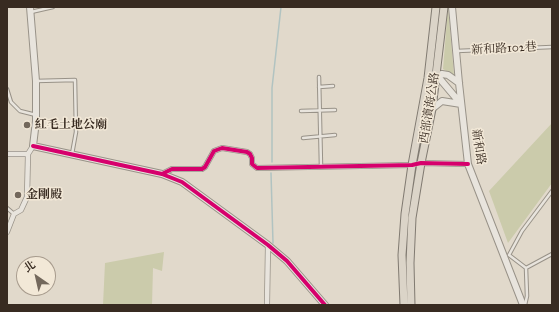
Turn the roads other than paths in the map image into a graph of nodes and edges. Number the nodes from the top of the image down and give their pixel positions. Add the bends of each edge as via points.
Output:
1 (53, 7) edge
2 (436, 7) edge
3 (444, 7) edge
4 (452, 7) edge
5 (30, 10) edge
6 (552, 47) edge
7 (457, 51) junction
8 (430, 63) junction
9 (436, 75) junction
10 (318, 77) dead end
11 (428, 78) junction
12 (36, 81) junction
13 (459, 82) junction
14 (333, 86) dead end
15 (319, 87) junction
16 (7, 89) edge
17 (462, 104) junction
18 (432, 109) junction
19 (320, 110) junction
20 (335, 110) dead end
21 (301, 111) dead end
22 (36, 115) junction
23 (320, 136) junction
24 (335, 136) dead end
25 (303, 138) dead end
26 (34, 146) junction
27 (7, 154) edge
28 (28, 154) junction
29 (72, 154) junction
30 (421, 164) junction
31 (468, 164) junction
32 (412, 165) junction
33 (321, 167) junction
34 (162, 174) junction
35 (552, 191) edge
36 (7, 208) edge
37 (14, 214) junction
38 (7, 232) edge
39 (268, 245) junction
40 (552, 254) edge
41 (507, 257) junction
42 (526, 268) junction
43 (267, 305) edge
44 (325, 305) edge
45 (404, 305) edge
46 (411, 305) edge
47 (524, 305) edge

1 - 5 lane
2 - 8 main road, 西部濱海公路
3 - 9 main road, 西部濱海公路
4 - 7 street, 新和路
5 - 12 street
6 - 7 lane, 新和路102巷
7 - 13 street, 新和路
8 - 9 street
8 - 11 main road, 西部濱海公路
9 - 11 street
9 - 13 street via 448,75
9 - 17 street
9 - 18 main road, 西部濱海公路
10 - 15 lane
11 - 32 main road, 西部濱海公路
12 - 22 street
12 - 29 lane via 75,80 76,132
13 - 17 street, 新和路
14 - 15 lane
15 - 19 lane
16 - 22 lane via 10,102 20,111
17 - 18 street via 442,101
17 - 31 street, 新和路
18 - 30 main road, 西部濱海公路
19 - 20 lane
19 - 21 lane
19 - 23 lane
22 - 26 street
23 - 24 lane
23 - 25 lane
23 - 33 lane
26 - 28 street
26 - 29 street
27 - 28 street
28 - 37 street via 27,197 21,210
29 - 34 street
30 - 31 street
30 - 32 street
30 - 46 main road, 西部濱海公路 via 412,218
31 - 41 street, 新和路
32 - 33 street
32 - 45 main road, 西部濱海公路 via 402,255
33 - 34 street via 255,168 250,154 222,148 214,150 202,169 172,169
34 - 39 street via 182,182
35 - 41 lane
36 - 37 lane
37 - 38 street
39 - 43 street
39 - 44 street via 287,261
40 - 42 lane
41 - 42 lane
41 - 47 street, 新和路
42 - 47 lane via 527,296

